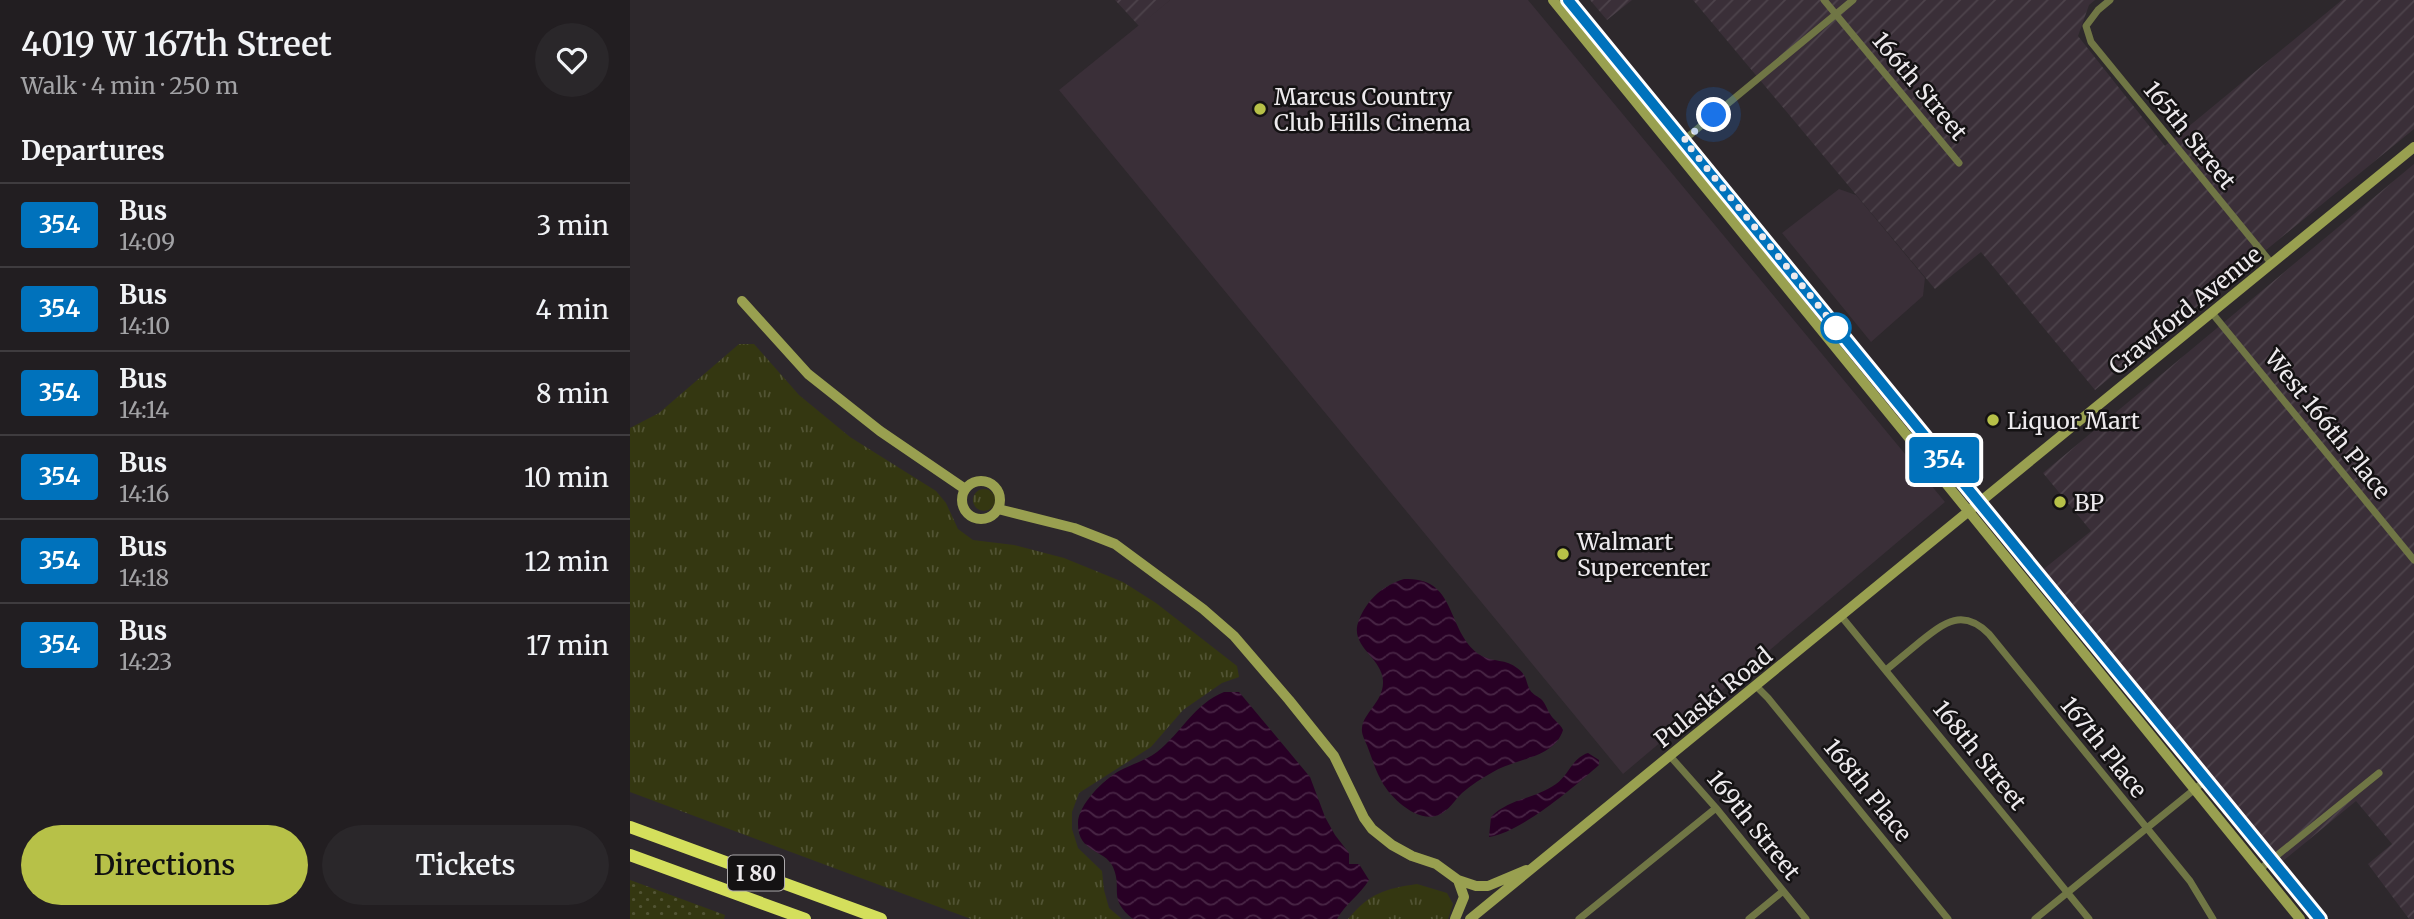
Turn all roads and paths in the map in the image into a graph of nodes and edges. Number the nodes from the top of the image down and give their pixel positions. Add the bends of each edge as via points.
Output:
1 (1553, 0) edge
2 (1568, 0) edge
3 (1824, 0) edge
4 (1853, 0) edge
5 (2110, 0) edge
6 (1836, 14) junction
7 (1684, 140) junction
8 (2414, 147) edge
9 (1673, 149) junction
10 (1959, 163) dead end
11 (2272, 264) junction
12 (742, 300) dead end
13 (2212, 313) junction
14 (965, 489) junction
15 (1980, 503) junction
16 (998, 509) junction
17 (1969, 512) junction
18 (2414, 560) edge
19 (1841, 616) junction
20 (1886, 670) junction
21 (1756, 686) junction
22 (1670, 756) junction
23 (2379, 773) dead end
24 (2206, 780) junction
25 (2194, 790) junction
26 (1716, 808) junction
27 (630, 827) edge
28 (2146, 829) junction
29 (630, 855) edge
30 (2272, 860) junction
31 (1537, 865) junction
32 (2259, 870) junction
33 (1458, 880) junction
34 (1783, 891) junction
35 (2068, 893) junction
36 (805, 919) edge
37 (881, 919) edge
38 (1455, 919) edge
39 (1469, 919) edge
40 (1579, 919) edge
41 (1749, 919) edge
42 (1806, 919) edge
43 (1948, 919) edge
44 (2035, 919) edge
45 (2089, 919) edge
46 (2213, 919) edge
47 (2300, 919) edge
48 (2319, 919) edge

1 - 9 main road
2 - 7 main road
3 - 6 street, 166th Street
4 - 6 street
5 - 11 street, 165th Street via 2086,26 2091,42
6 - 7 street
6 - 10 street, 166th Street
7 - 9 street
7 - 15 main road
8 - 11 main road, Crawford Avenue
9 - 17 main road
11 - 13 main road, Crawford Avenue
12 - 14 main road via 808,374
13 - 15 main road, Crawford Avenue
13 - 18 street, West 166th Place
14 - 16 main road via 978,481 990,483 998,491
14 - 16 main road via 963,504 970,515 989,517
15 - 17 main road, Pulaski Road
15 - 24 main road
16 - 33 main road via 1074,528 1115,544 1203,609 1253,657 1334,756 1372,829 1403,852 1436,864
17 - 19 main road, Pulaski Road
17 - 25 main road
19 - 20 street, 168th Street
19 - 21 main road, Pulaski Road
20 - 28 street, 167th Place via 1938,627 1951,621 1970,621 1989,634
20 - 35 street, 168th Street
21 - 22 main road, Pulaski Road
21 - 43 street, 168th Place
22 - 26 street, 169th Street
22 - 31 main road, Pulaski Road
23 - 30 street
24 - 25 street
24 - 30 main road
25 - 28 street
25 - 32 main road
26 - 34 street, 169th Street
26 - 40 street
27 - 37 highway, I 80
28 - 35 street
28 - 46 street, 167th Place via 2197,890
29 - 36 highway, I 80
30 - 32 street
30 - 48 main road
31 - 33 main road via 1488,886
31 - 39 main road, Pulaski Road
32 - 47 main road
33 - 38 main road via 1464,897
34 - 41 street
34 - 42 street, 169th Street
35 - 44 street
35 - 45 street, 168th Street

